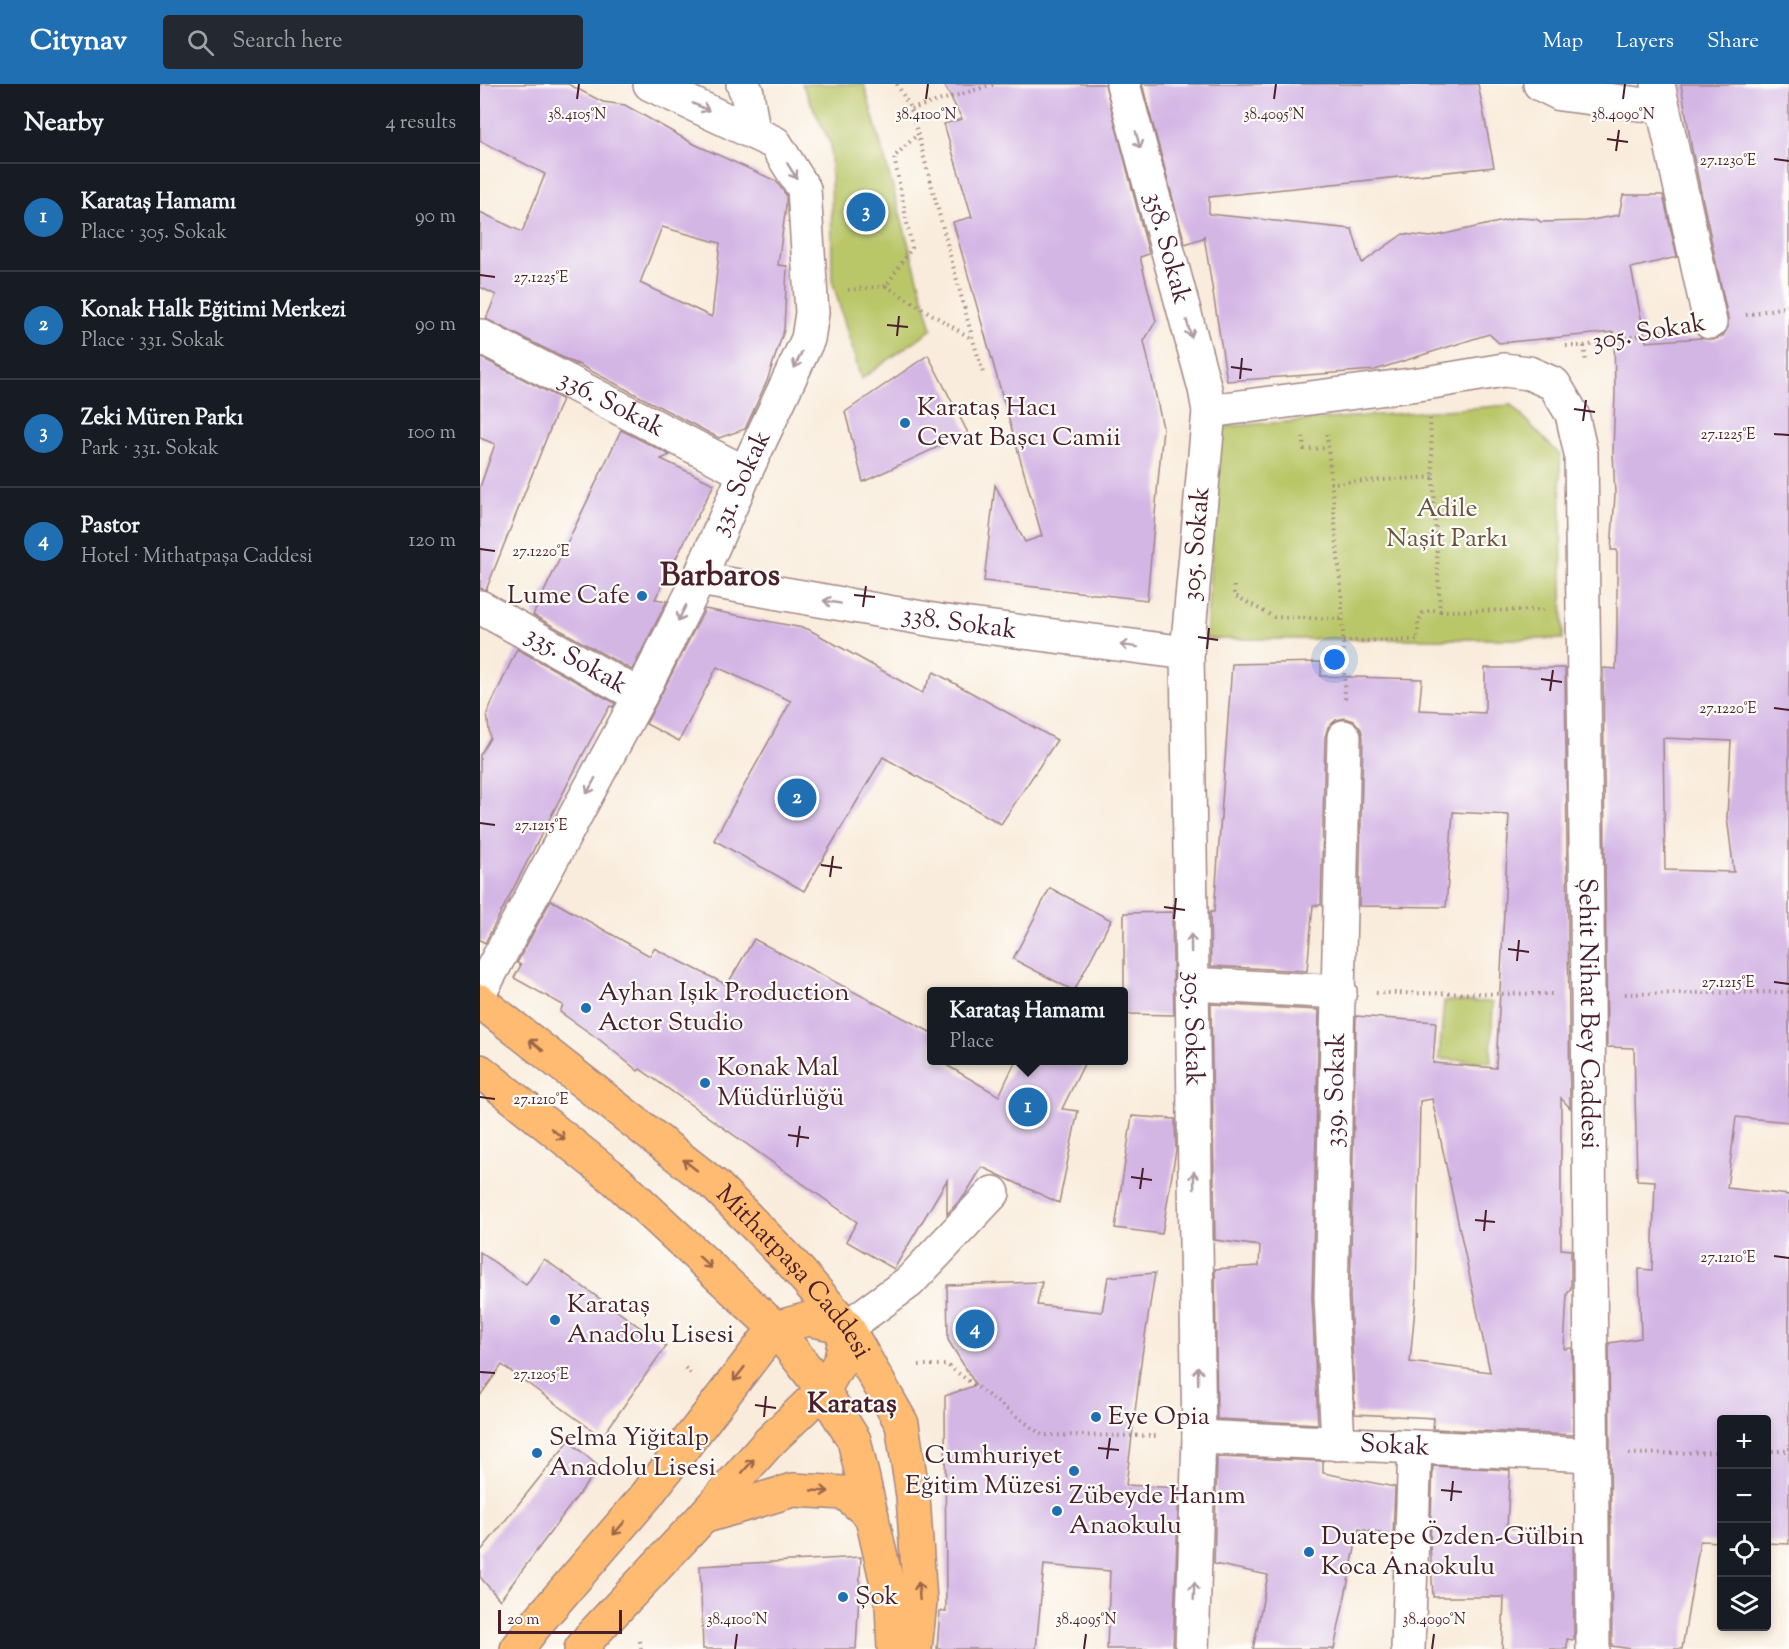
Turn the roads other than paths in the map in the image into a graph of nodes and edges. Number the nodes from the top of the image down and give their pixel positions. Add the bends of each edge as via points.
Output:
1 (650, 84) edge
2 (743, 84) edge
3 (1123, 84) edge
4 (1540, 84) edge
5 (1660, 96) edge
6 (753, 130) junction
7 (1710, 322) road end
8 (480, 336) edge
9 (1209, 411) junction
10 (745, 473) junction
11 (699, 579) junction
12 (480, 607) edge
13 (1187, 653) junction
14 (640, 696) junction
15 (1344, 737) road end
16 (1191, 984) junction
17 (480, 992) edge
18 (1340, 992) junction
19 (480, 1001) edge
20 (480, 1071) edge
21 (993, 1193) dead end
22 (847, 1327) junction
23 (775, 1328) junction
24 (823, 1390) junction
25 (1198, 1437) junction
26 (1338, 1444) junction
27 (1415, 1447) junction
28 (1592, 1455) junction
29 (872, 1516) junction
30 (703, 1517) junction
31 (517, 1649) edge
32 (581, 1649) edge
33 (894, 1649) edge
34 (915, 1649) edge
35 (1192, 1649) edge
36 (1408, 1649) edge
37 (1593, 1649) edge

1 -> 6 street, 331. Sokak
2 - 6 street
3 -> 9 street, 358. Sokak
4 - 5 street via 1560,94
5 - 7 street
6 -> 10 street, 331. Sokak via 775,143 804,189 812,313 808,339
8 - 10 street, 336. Sokak
9 - 13 street, 305. Sokak
9 - 28 street, Şehit Nihat Bey Caddesi via 1504,370 1529,373 1554,384 1572,414 1581,454
10 - 11 street, 331. Sokak
13 -> 11 street, 338. Sokak via 939,621
11 -> 14 street, 331. Sokak
12 - 14 street, 335. Sokak
16 -> 13 street, 305. Sokak
14 -> 17 street, 331. Sokak
15 - 18 street, 339. Sokak
16 - 18 street
25 -> 16 street, 305. Sokak
18 - 26 street, 339. Sokak via 1331,1297
22 -> 19 main road, Mithatpaşa Caddesi via 716,1186
20 -> 23 main road, Mithatpaşa Caddesi via 616,1180
21 - 22 street via 909,1282
22 - 23 main road via 808,1319
22 - 24 main road via 841,1360
34 -> 22 main road, Mithatpaşa Caddesi via 920,1602 913,1496 902,1424
23 - 24 main road, Mithatpaşa Caddesi
23 -> 31 main road via 646,1496
24 - 29 main road, Mithatpaşa Caddesi via 855,1440
30 -> 24 main road via 768,1443
25 - 26 street, Sokak
35 -> 25 street, 305. Sokak
26 - 27 street, Sokak
27 - 28 street, Sokak
27 - 36 street
28 - 37 street, Şehit Nihat Bey Caddesi
30 -> 29 main road via 793,1490 845,1493
29 - 33 main road, Mithatpaşa Caddesi via 892,1605
30 - 32 main road

